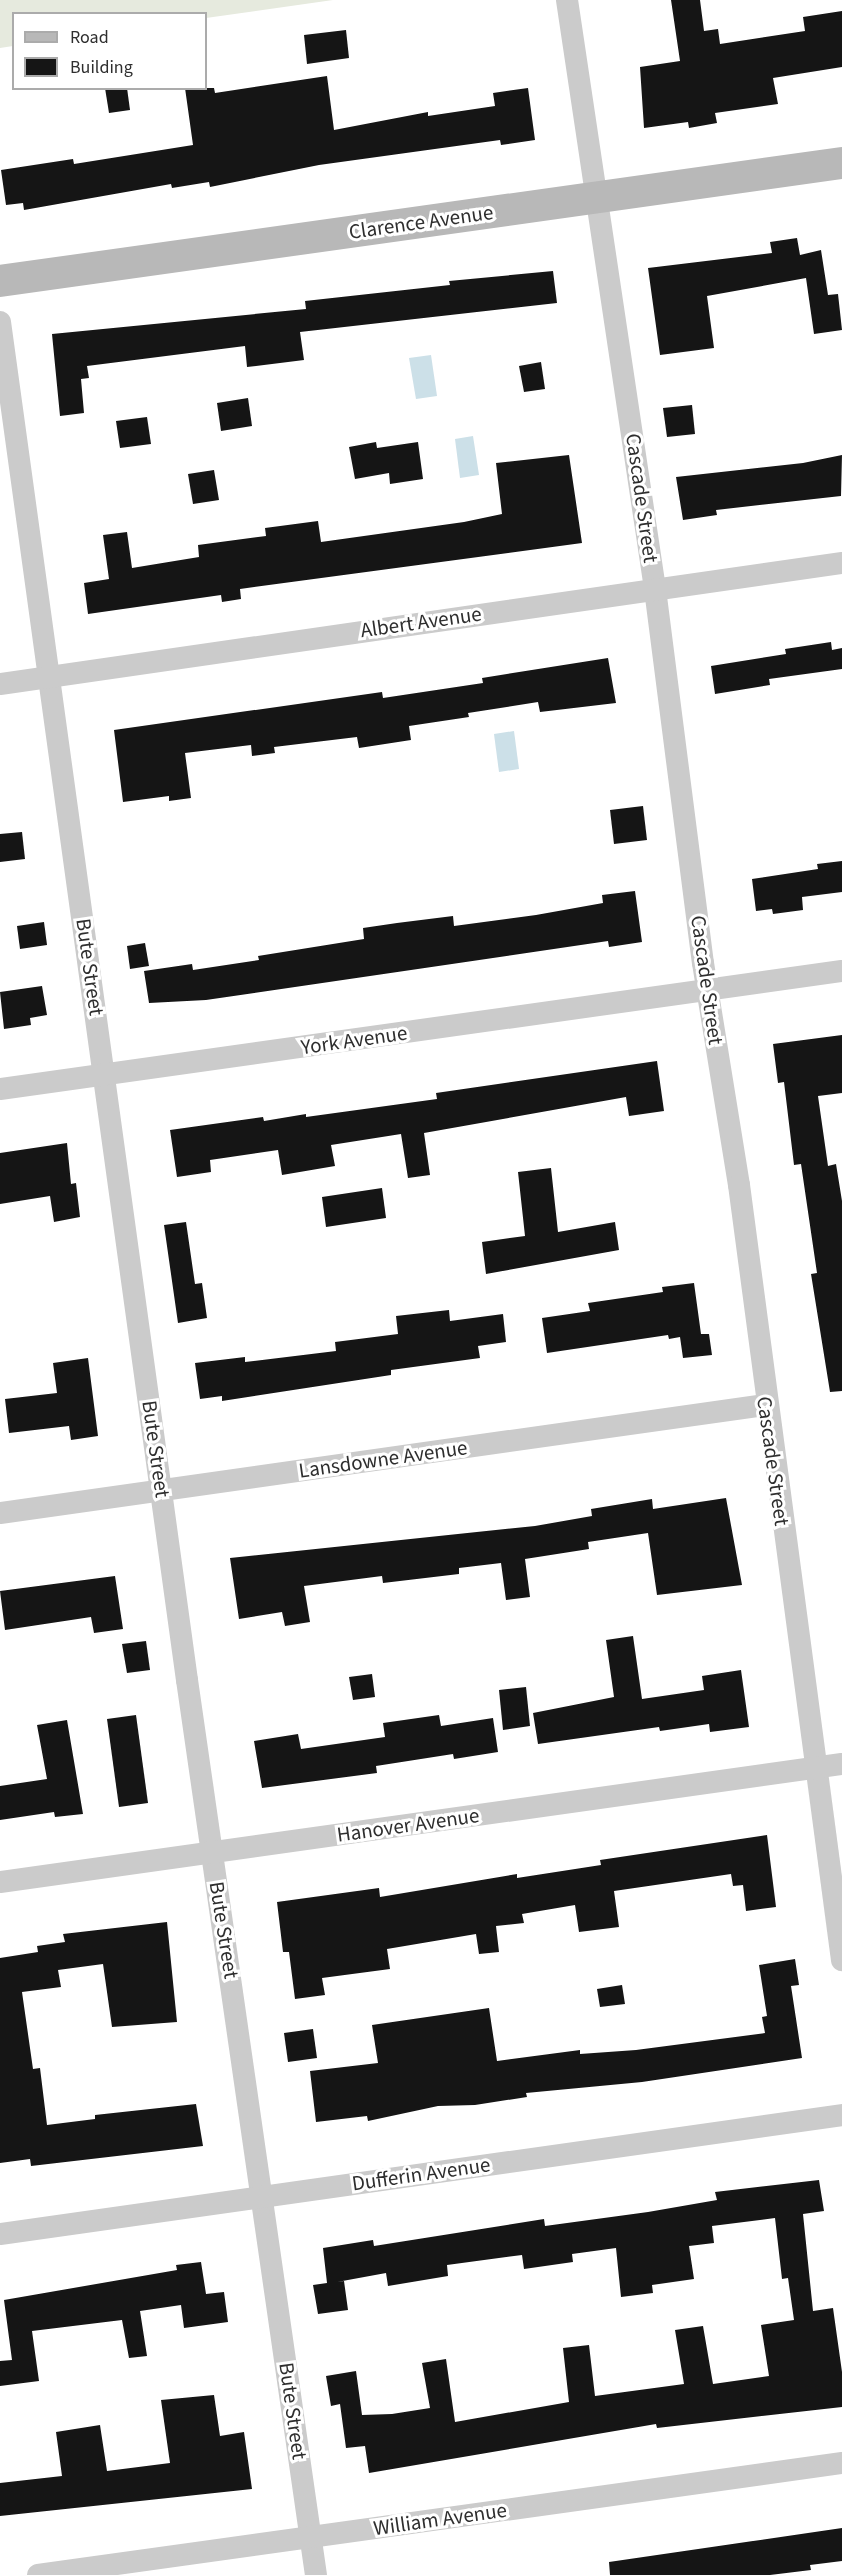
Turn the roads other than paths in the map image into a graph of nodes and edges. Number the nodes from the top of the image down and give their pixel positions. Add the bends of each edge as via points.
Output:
1 (567, 0) edge
2 (842, 163) edge
3 (598, 196) junction
4 (0, 281) edge
5 (0, 322) edge
6 (842, 564) edge
7 (655, 589) junction
8 (47, 677) junction
9 (0, 684) edge
10 (842, 971) edge
11 (707, 990) junction
12 (105, 1075) junction
13 (0, 1089) edge
14 (765, 1405) junction
15 (162, 1489) junction
16 (0, 1513) edge
17 (842, 1764) edge
18 (816, 1768) junction
19 (212, 1852) junction
20 (0, 1882) edge
21 (842, 1960) edge
22 (842, 2115) edge
23 (263, 2196) junction
24 (0, 2234) edge
25 (842, 2463) edge
26 (311, 2537) junction
27 (38, 2575) edge
28 (316, 2575) edge

1 - 3 street, Cascade Street
2 - 3 main road, Clarence Avenue
3 - 4 main road, Clarence Avenue
3 - 7 street, Cascade Street
5 - 8 street, Bute Street
6 - 7 street, Albert Avenue
7 - 8 street, Albert Avenue
7 - 11 street, Cascade Street
8 - 9 street, Albert Avenue
8 - 12 street, Bute Street
10 - 11 street, York Avenue
11 - 12 street, York Avenue
11 - 14 street, Cascade Street via 739,1185
12 - 13 street, York Avenue
12 - 15 street, Bute Street
14 - 15 street, Lansdowne Avenue
14 - 18 street, Cascade Street
15 - 16 street, Lansdowne Avenue
15 - 19 street, Bute Street
17 - 18 street, Hanover Avenue
18 - 19 street, Hanover Avenue
18 - 21 street, Cascade Street
19 - 20 street, Hanover Avenue
19 - 23 street, Bute Street
22 - 23 street, Dufferin Avenue
23 - 24 street, Dufferin Avenue
23 - 26 street, Bute Street
25 - 26 street, William Avenue
26 - 27 street, William Avenue
26 - 28 street, Bute Street

